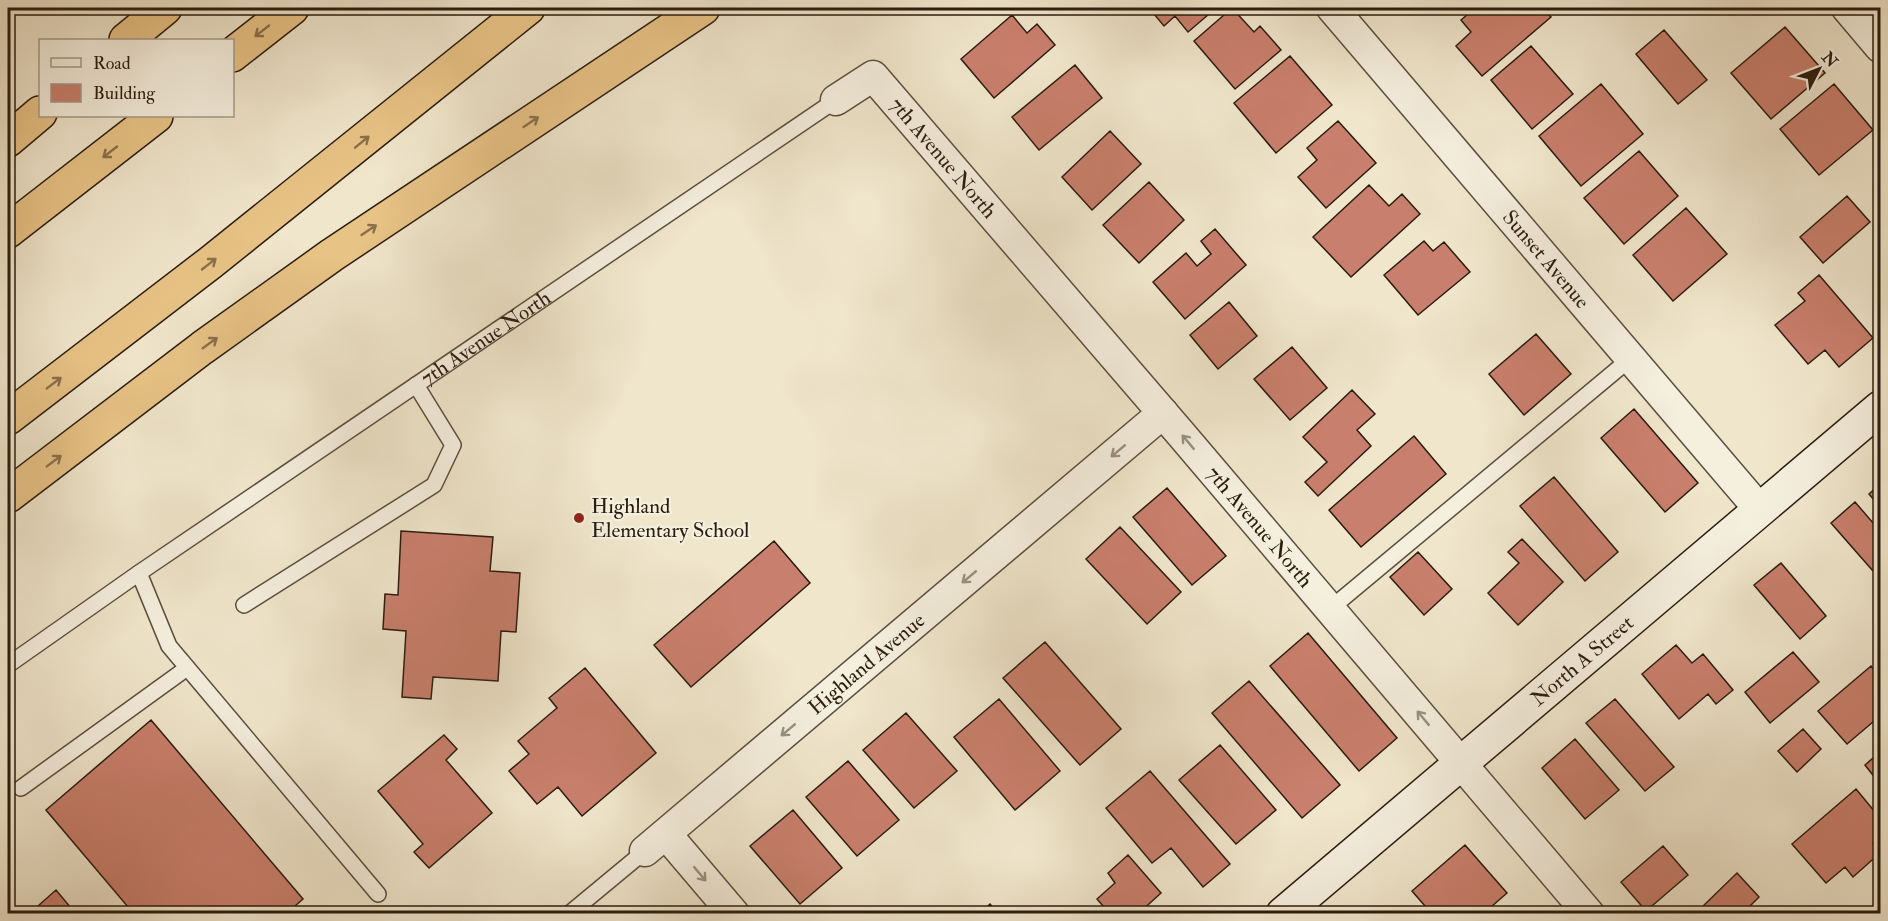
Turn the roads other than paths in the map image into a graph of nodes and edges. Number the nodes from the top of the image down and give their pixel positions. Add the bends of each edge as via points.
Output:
1 (165, 8) edge
2 (292, 8) edge
3 (528, 8) edge
4 (703, 8) edge
5 (1332, 8) edge
6 (1847, 8) edge
7 (127, 39) edge
8 (1881, 46) edge
9 (234, 53) edge
10 (836, 100) joint
11 (39, 113) edge
12 (155, 117) edge
13 (8, 140) edge
14 (8, 231) edge
15 (1631, 358) junction
16 (416, 386) junction
17 (1881, 408) edge
18 (1163, 413) junction
19 (8, 418) edge
20 (8, 496) edge
21 (1760, 510) junction
22 (139, 573) junction
23 (244, 604) dead end
24 (1330, 609) junction
25 (8, 665) edge
26 (187, 668) junction
27 (1461, 763) junction
28 (21, 788) dead end
29 (655, 842) junction
30 (378, 894) dead end
31 (569, 914) edge
32 (734, 914) edge
33 (1283, 914) edge
34 (1589, 914) edge

1 - 7 highway
2 -> 9 highway
19 -> 3 highway via 219,256
20 -> 4 highway via 332,255
5 - 15 street, Sunset Avenue
6 - 8 street
10 - 16 lane, 7th Avenue North
10 - 18 street, 7th Avenue North via 873,76
11 - 13 highway
12 -> 14 highway
15 - 21 street, Sunset Avenue
15 - 24 lane
16 - 22 lane, 7th Avenue North
16 - 23 lane via 453,445 434,485
17 - 21 street, North A Street
24 -> 18 street, 7th Avenue North
18 -> 29 street, Highland Avenue
21 - 27 street, North A Street
22 - 25 lane, 7th Avenue North
22 - 26 lane via 169,646
27 -> 24 street, 7th Avenue North
26 - 28 lane
26 - 30 lane
27 - 33 street, North A Street
27 - 34 street, 7th Avenue North
29 - 31 lane, Highland Avenue
29 -> 32 street

